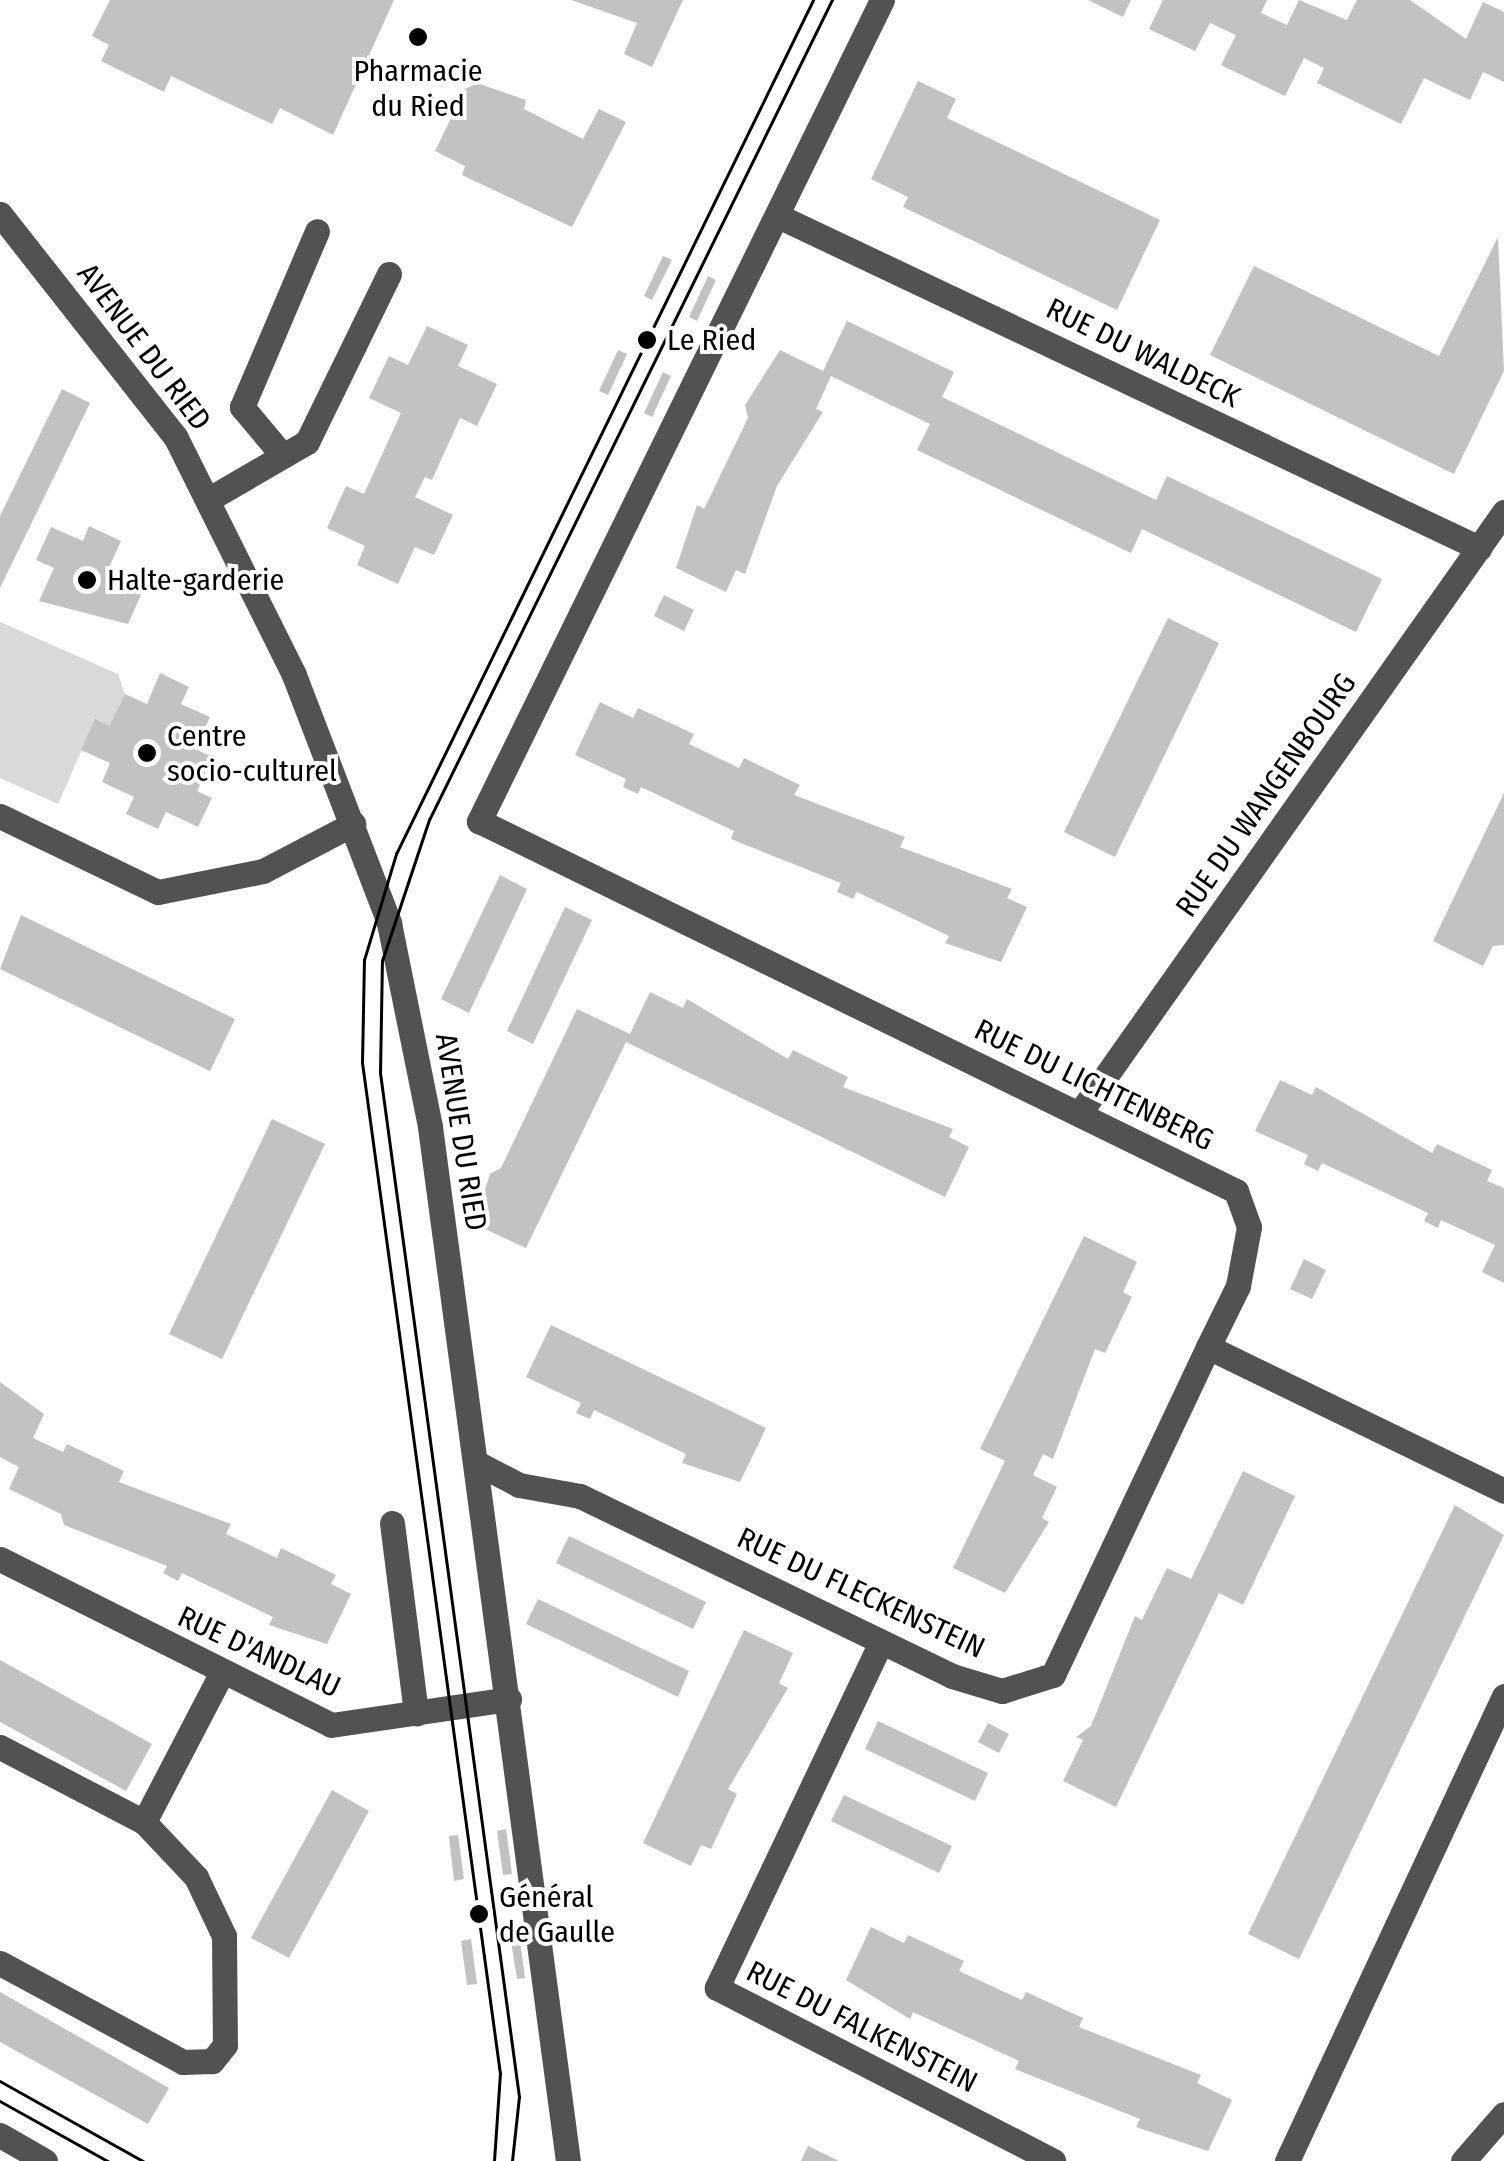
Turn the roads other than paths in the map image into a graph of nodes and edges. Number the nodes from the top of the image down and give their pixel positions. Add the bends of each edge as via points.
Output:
1 (882, 0) edge
2 (0, 214) edge
3 (778, 216) junction
4 (317, 231) dead end
5 (389, 274) dead end
6 (283, 456) junction
7 (208, 499) junction
8 (1504, 512) edge
9 (1479, 548) junction
10 (0, 816) edge
11 (353, 824) junction
12 (1079, 1114) junction
13 (1208, 1347) junction
14 (476, 1463) junction
15 (1504, 1492) edge
16 (392, 1523) dead end
17 (0, 1559) edge
18 (881, 1642) junction
19 (221, 1674) junction
20 (1504, 1696) edge
21 (510, 1699) junction
22 (416, 1713) junction
23 (0, 1747) edge
24 (144, 1822) junction
25 (0, 1963) edge
26 (1504, 2114) edge
27 (0, 2135) edge
28 (45, 2161) edge
29 (568, 2161) edge
30 (1053, 2161) edge
31 (1287, 2161) edge
32 (1463, 2161) edge

1 - 3 street
2 - 7 street, AVENUE DU RIED via 164,421
3 - 9 street, RUE DU WALDECK
3 - 12 street, RUE DU LICHTENBERG via 479,820
4 - 6 street via 242,407
5 - 6 street via 307,442
6 - 7 street
7 - 11 street, AVENUE DU RIED
8 - 9 street, RUE DU WANGENBOURG
9 - 12 street, RUE DU WANGENBOURG
10 - 11 street via 158,892 263,871
11 - 14 street, AVENUE DU RIED via 402,973
12 - 13 street, RUE DU LICHTENBERG via 1236,1191 1249,1227 1238,1286
13 - 15 street
13 - 18 street, RUE DU FLECKENSTEIN via 1053,1675 1002,1691
14 - 18 street, RUE DU FLECKENSTEIN via 519,1485 580,1496
14 - 21 street, AVENUE DU RIED
16 - 22 street
17 - 19 street, RUE D'ANDLAU
18 - 30 street, RUE DU FALKENSTEIN via 716,1988
19 - 22 street, RUE D'ANDLAU via 331,1725
19 - 24 street
20 - 31 street
21 - 22 street, RUE D'ANDLAU
21 - 29 street, AVENUE DU RIED
23 - 24 street
24 - 25 street via 220,1918 230,2025 220,2054 182,2062
26 - 32 street
27 - 28 street

